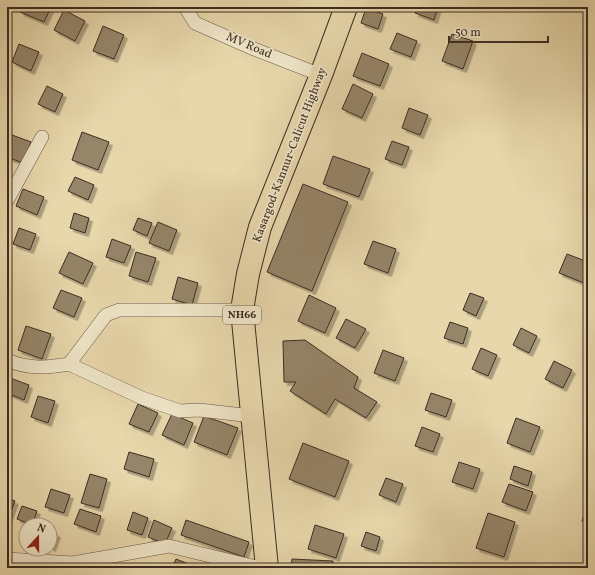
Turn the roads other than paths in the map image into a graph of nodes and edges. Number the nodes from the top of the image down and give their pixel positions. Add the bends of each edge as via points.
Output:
1 (184, 7) edge
2 (346, 7) edge
3 (321, 75) junction
4 (42, 137) dead end
5 (7, 201) edge
6 (242, 310) junction
7 (7, 360) edge
8 (69, 364) junction
9 (252, 416) junction
10 (7, 559) edge
11 (91, 564) edge
12 (260, 568) edge
13 (267, 568) edge

1 - 3 street, MV Road via 195,23
2 - 3 highway, Kasargod-Kannur-Calicut Highway / NH66
3 - 6 highway, Kasargod-Kannur-Calicut Highway / NH66 via 260,227
4 - 5 street
6 - 8 street via 119,310 106,315
6 - 9 highway, Kasargod-Kannur-Calicut Highway / NH66
7 - 8 street via 30,367
8 - 9 street via 142,398 180,411 199,410
9 - 13 highway, Kasargod-Kannur-Calicut Highway / NH66
10 - 11 street
11 - 12 street via 169,546

